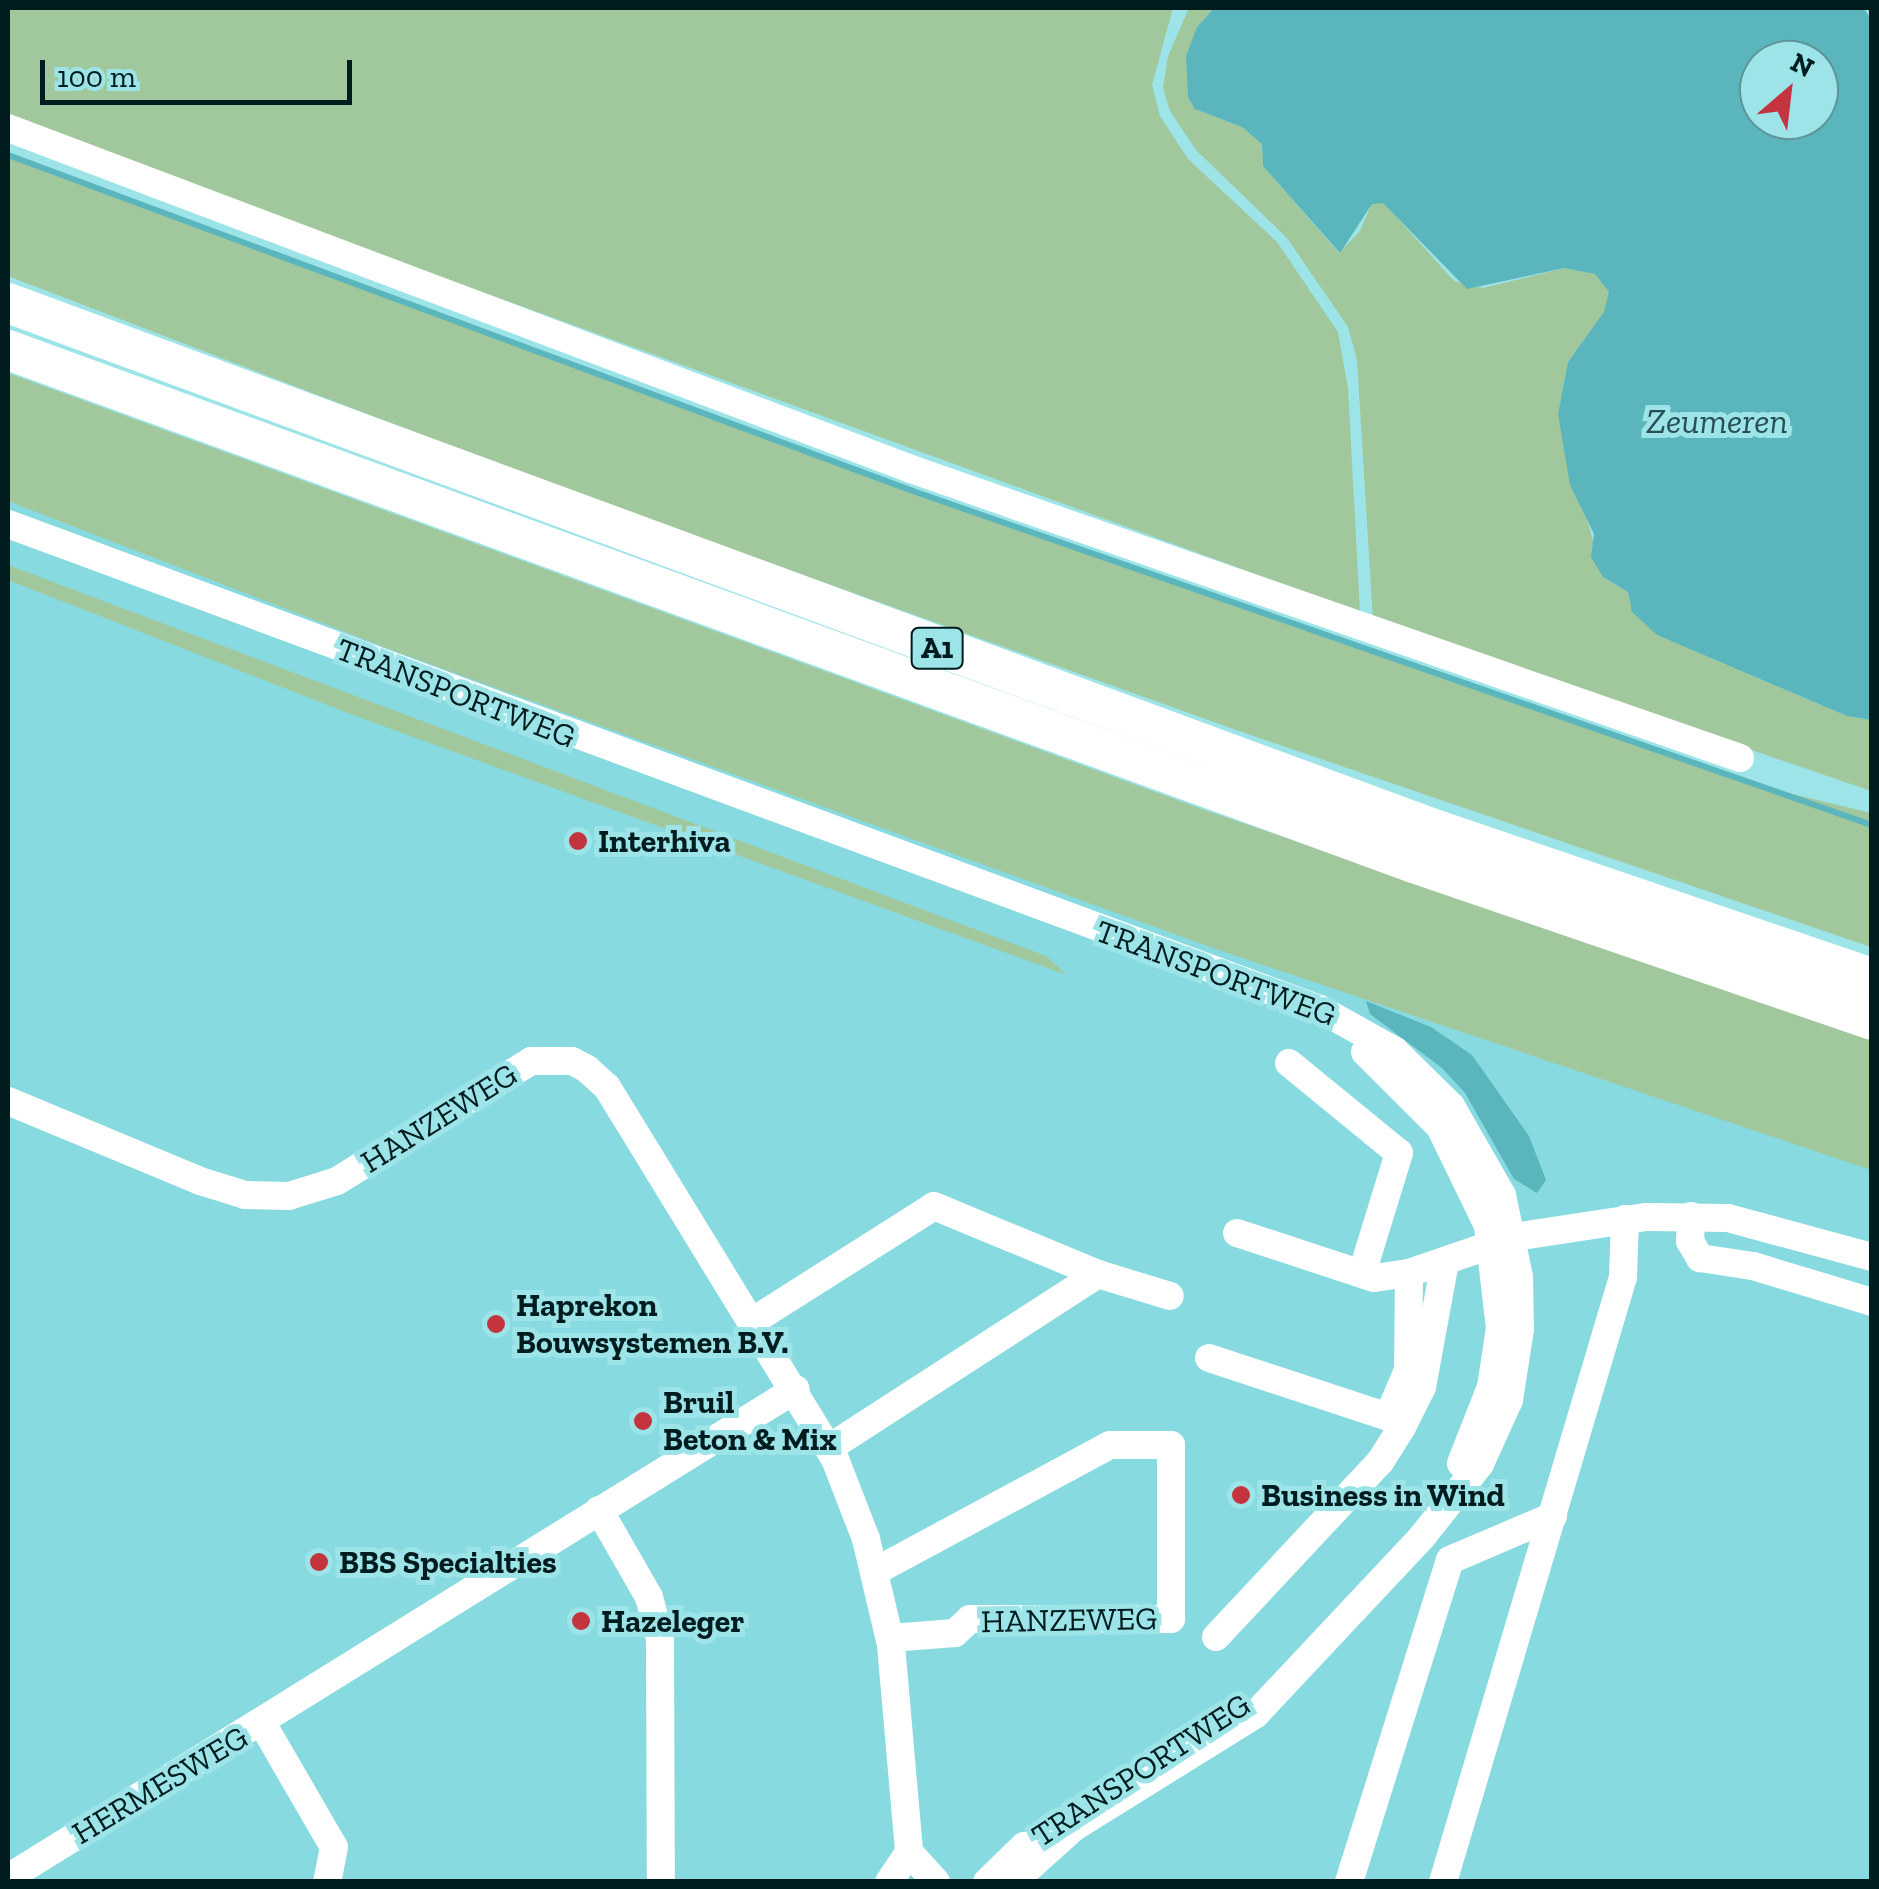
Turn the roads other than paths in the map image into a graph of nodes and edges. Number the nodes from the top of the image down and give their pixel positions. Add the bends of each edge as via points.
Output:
1 (8, 128) edge
2 (8, 304) edge
3 (8, 350) edge
4 (8, 524) edge
5 (8, 540) edge
6 (1740, 758) dead end
7 (1872, 978) edge
8 (1872, 1020) edge
9 (1289, 1063) dead end
10 (8, 1101) edge
11 (1691, 1216) junction
12 (1624, 1219) junction
13 (1237, 1232) dead end
14 (1503, 1242) junction
15 (1872, 1258) edge
16 (1445, 1262) junction
17 (1362, 1273) junction
18 (1409, 1273) junction
19 (1098, 1274) junction
20 (1170, 1296) dead end
21 (1872, 1302) edge
22 (753, 1321) junction
23 (1209, 1358) dead end
24 (796, 1389) junction
25 (829, 1448) junction
26 (599, 1510) junction
27 (1553, 1516) junction
28 (874, 1572) junction
29 (1216, 1637) dead end
30 (890, 1638) junction
31 (262, 1724) junction
32 (909, 1852) junction
33 (8, 1878) edge
34 (327, 1882) edge
35 (661, 1882) edge
36 (889, 1882) edge
37 (936, 1882) edge
38 (986, 1882) edge
39 (1013, 1882) edge
40 (1350, 1882) edge
41 (1443, 1882) edge

1 - 6 street via 911,469
2 - 7 highway, A1 via 1428,827
3 - 8 highway, A1 via 1227,796
4 - 14 street, TRANSPORTWEG via 1351,1023 1412,1065 1451,1106 1492,1173
5 - 14 street, TRANSPORTWEG via 1327,1029 1387,1069 1440,1126
9 - 17 street, TRANSPORTWEG via 1399,1153
10 - 22 street, HANZEWEG via 200,1181 245,1195 289,1196 337,1181 532,1061 572,1060 606,1087
11 - 12 street
11 - 15 street via 1758,1224
11 - 21 street via 1690,1241 1700,1258 1754,1266
12 - 14 street
12 - 27 street via 1624,1277
13 - 17 street
14 - 16 street
14 - 38 street, TRANSPORTWEG via 1491,1386 1462,1461 1426,1514 1244,1708 1032,1838
14 - 39 street, TRANSPORTWEG via 1521,1305 1515,1369 1501,1422 1466,1486 1256,1714 1064,1835
16 - 18 street
16 - 29 street via 1422,1387 1402,1427 1380,1462
17 - 18 street
18 - 23 street via 1408,1370 1388,1418
19 - 20 street
19 - 22 street via 934,1206
19 - 25 street
22 - 24 street, HANZEWEG
24 - 25 street, HANZEWEG
24 - 26 street
25 - 28 street, HANZEWEG
26 - 31 street
26 - 35 street via 649,1597 660,1638
27 - 40 street via 1450,1560
27 - 41 street
28 - 30 street, HANZEWEG
28 - 30 street, HANZEWEG via 1110,1446 1171,1444 1171,1620 970,1618 956,1633
30 - 32 street, HANZEWEG
31 - 33 street, HERMESWEG
31 - 34 street via 334,1846
32 - 36 street
32 - 37 street

